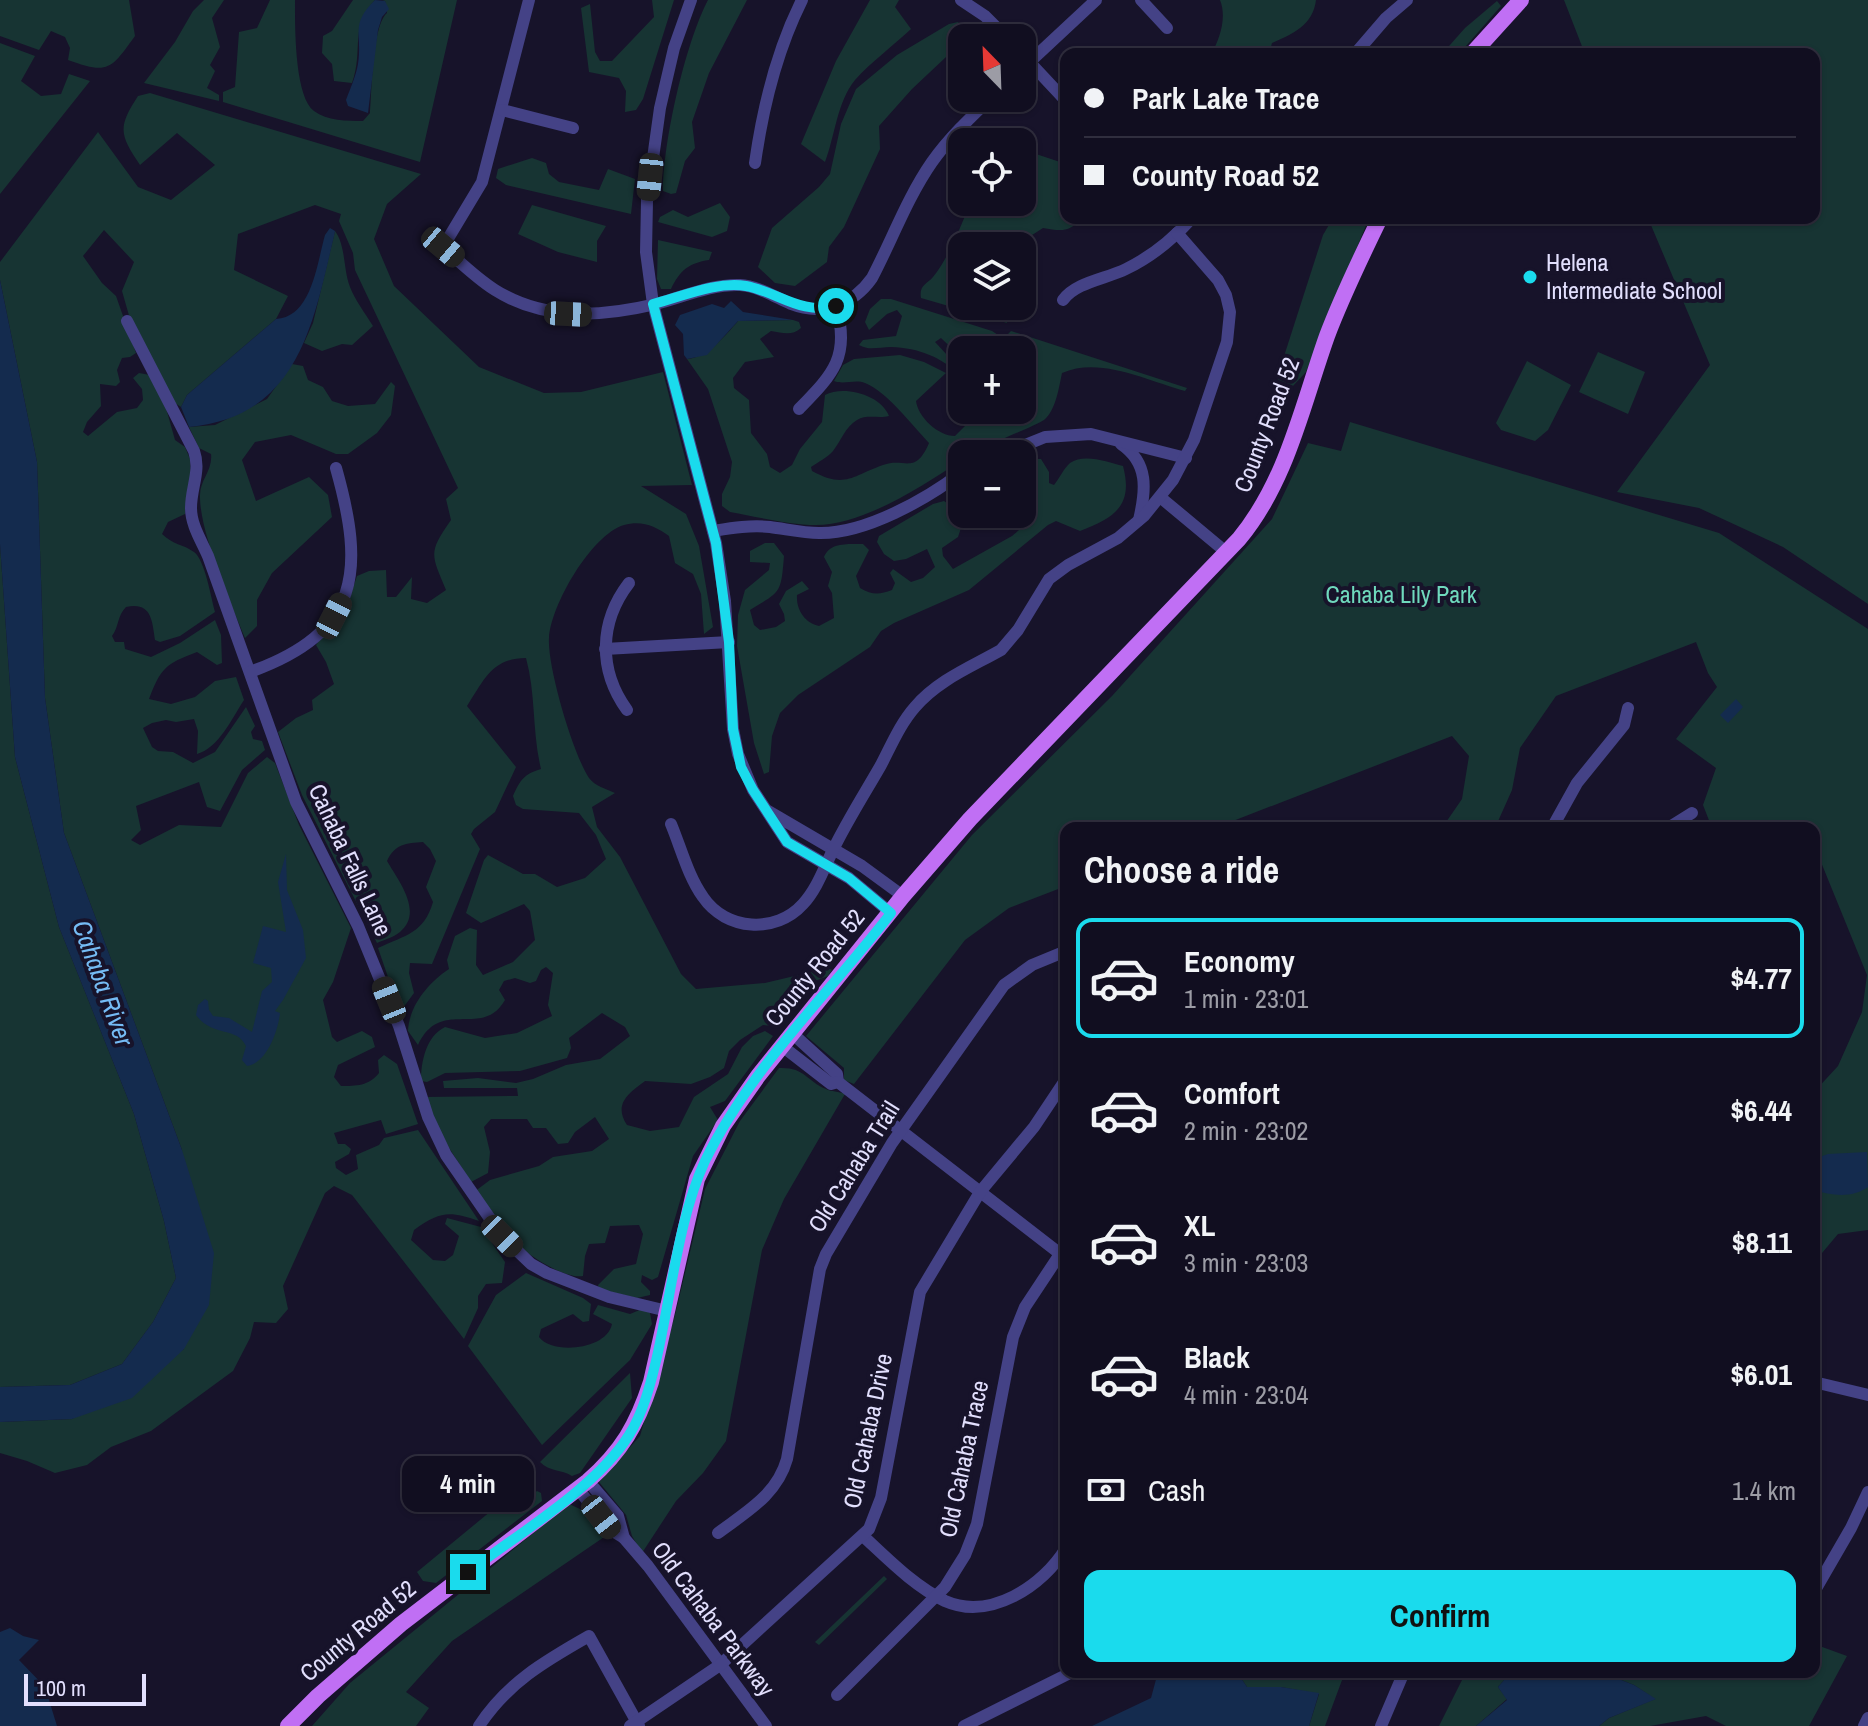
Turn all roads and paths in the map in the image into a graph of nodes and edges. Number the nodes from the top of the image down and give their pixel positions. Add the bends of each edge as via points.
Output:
1 (529, 0) edge
2 (691, 0) edge
3 (802, 0) edge
4 (961, 0) edge
5 (1096, 0) edge
6 (1141, 0) edge
7 (1407, 0) edge
8 (1521, 0) edge
9 (993, 24) edge
10 (1167, 28) dead end
11 (1360, 48) edge
12 (1477, 48) edge
13 (1036, 52) edge
14 (1036, 72) edge
15 (1060, 95) edge
16 (502, 110) junction
17 (977, 112) edge
18 (573, 128) dead end
19 (755, 163) dead end
20 (1186, 224) edge
21 (1377, 224) edge
22 (1177, 233) junction
23 (1063, 300) dead end
24 (653, 304) junction
25 (836, 306) junction
26 (127, 321) dead end
27 (799, 409) dead end
28 (1112, 438) junction
29 (1036, 442) edge
30 (1186, 458) junction
31 (336, 468) dead end
32 (948, 481) edge
33 (1160, 497) junction
34 (1139, 521) junction
35 (713, 531) junction
36 (1226, 552) junction
37 (629, 583) dead end
38 (729, 642) junction
39 (605, 649) junction
40 (250, 672) junction
41 (1628, 708) dead end
42 (627, 710) dead end
43 (766, 809) junction
44 (1692, 813) dead end
45 (1555, 822) edge
46 (1678, 822) edge
47 (671, 824) dead end
48 (833, 850) junction
49 (826, 865) junction
50 (903, 896) junction
51 (891, 913) junction
52 (1060, 953) edge
53 (788, 1040) junction
54 (1060, 1088) edge
55 (900, 1131) junction
56 (980, 1192) junction
57 (1060, 1249) edge
58 (1060, 1258) edge
59 (667, 1308) junction
60 (1820, 1383) edge
61 (1868, 1395) edge
62 (583, 1485) junction
63 (1868, 1492) edge
64 (718, 1533) dead end
65 (863, 1536) junction
66 (1060, 1556) edge
67 (1820, 1582) edge
68 (936, 1596) junction
69 (720, 1665) junction
70 (1060, 1678) edge
71 (1401, 1678) edge
72 (837, 1695) dead end
73 (1868, 1718) edge
74 (635, 1725) edge
75 (288, 1726) edge
76 (479, 1726) edge
77 (766, 1726) edge
78 (964, 1726) edge
79 (1381, 1726) edge
80 (1864, 1726) edge

1 - 16 street
2 - 24 street via 665,81 650,177 646,252
3 - 19 street via 774,68
4 - 9 street
5 - 13 street
6 - 10 street
7 - 11 street
8 - 12 main road
14 - 15 street
16 - 18 street
16 - 24 street via 482,182 443,247 495,289 530,306 585,315
17 - 25 street via 928,169 868,285
20 - 22 street
21 - 36 main road, County Road 52 via 1328,333 1283,465 1257,516
22 - 23 street via 1138,263 1074,289
22 - 30 street via 1218,280 1230,320
24 - 25 street via 742,285 801,307
24 - 35 street
25 - 27 street via 842,334 838,361
26 - 40 street, Cahaba Falls Lane via 194,451 198,473 193,520
28 - 29 street via 1059,434
28 - 30 street
28 - 34 street via 1130,451 1143,472
30 - 33 street
31 - 40 street via 353,548 342,600 324,629 303,648
32 - 35 street via 896,511 843,530 818,533 754,526
33 - 34 street
33 - 36 street
34 - 48 street via 1058,572 1010,642 936,687 915,707
35 - 38 street
36 - 50 main road, County Road 52
37 - 39 street via 610,617
38 - 39 street
38 - 43 street via 738,754
39 - 42 street via 612,686
40 - 59 street, Cahaba Falls Lane via 296,802 358,926 399,1026 428,1117 463,1181 502,1236 531,1264 609,1297
41 - 45 street via 1624,725 1577,783
43 - 48 street
43 - 49 street via 787,842
44 - 46 street
47 - 49 street via 705,900 740,923 765,924 789,916 807,899
48 - 49 street
48 - 50 street
49 - 51 street
50 - 51 main road, County Road 52
51 - 53 main road, County Road 52
52 - 55 street, Old Cahaba Trail via 1004,985
53 - 55 street via 831,1084 838,1082
53 - 59 main road, County Road 52 via 723,1126 705,1162
54 - 56 street, Old Cahaba Drive
55 - 56 street
55 - 64 street, Old Cahaba Trail via 820,1269 781,1478
56 - 57 street
56 - 65 street, Old Cahaba Drive via 920,1292 881,1498
58 - 68 street, Old Cahaba Trace via 1017,1325 977,1524 959,1564
59 - 62 main road, County Road 52 via 651,1382 634,1427 613,1457
60 - 61 street
62 - 69 street, Old Cahaba Parkway via 611,1530 648,1566
62 - 75 main road, County Road 52 via 401,1624
63 - 67 street
65 - 68 street
65 - 69 street, Old Cahaba Drive
66 - 68 street via 1048,1572 1011,1598 974,1606
68 - 72 street, Old Cahaba Trace
69 - 74 street, Old Cahaba Drive
69 - 77 street, Old Cahaba Parkway
70 - 78 street
71 - 79 street
73 - 80 street
74 - 76 street via 589,1636 536,1666 500,1697

